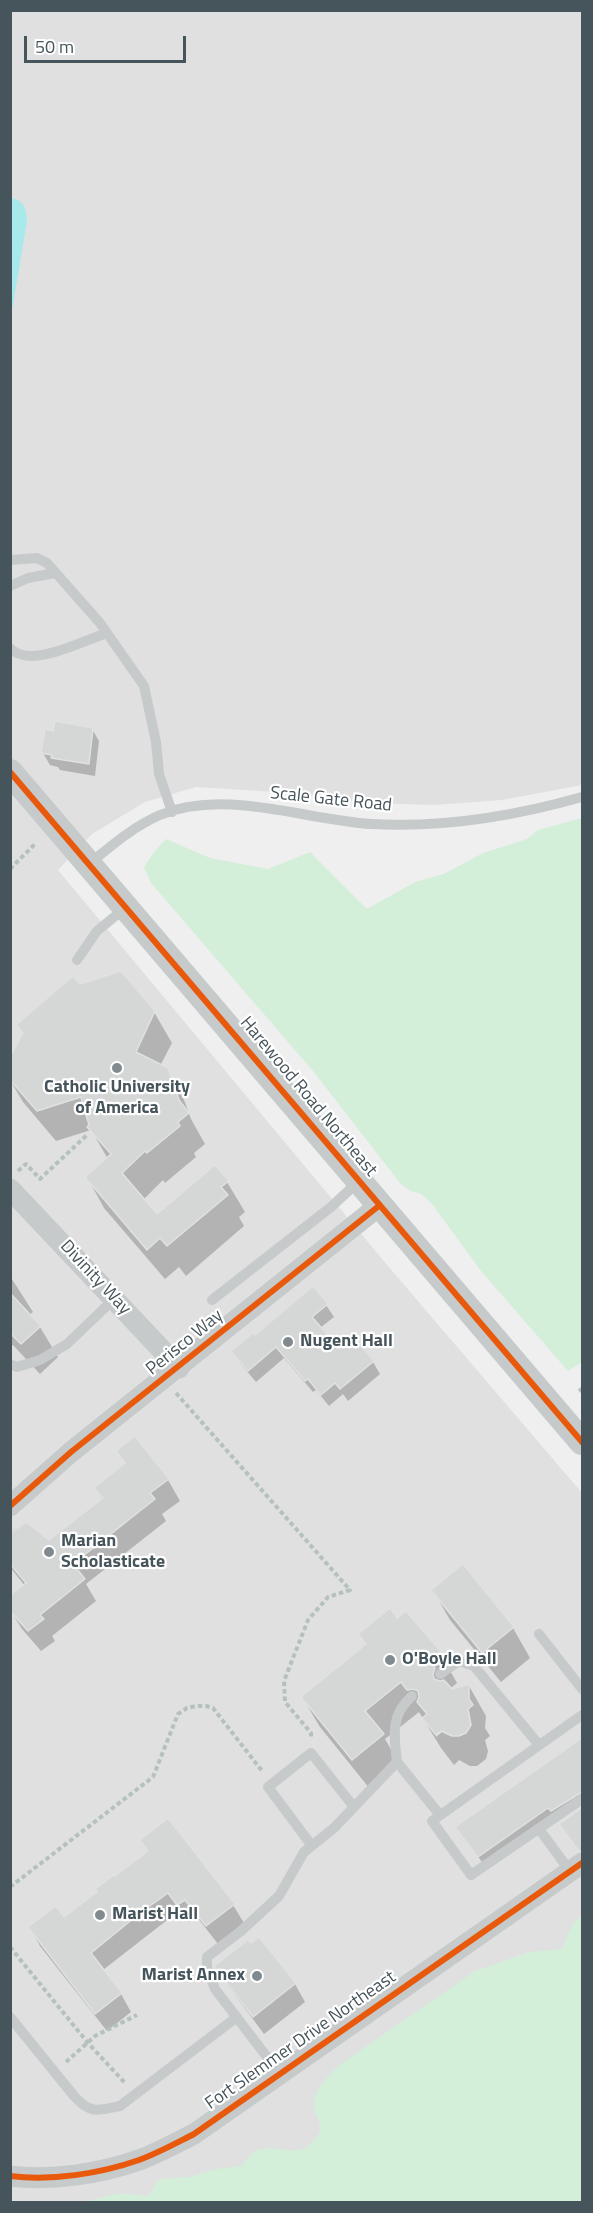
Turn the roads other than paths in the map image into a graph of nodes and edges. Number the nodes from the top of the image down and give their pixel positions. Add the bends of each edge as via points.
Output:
1 (10, 560) edge
2 (55, 573) junction
3 (10, 586) edge
4 (107, 633) junction
5 (10, 648) edge
6 (10, 772) edge
7 (582, 797) edge
8 (172, 812) junction
9 (89, 864) junction
10 (126, 907) junction
11 (77, 960) dead end
12 (359, 1181) junction
13 (12, 1183) edge
14 (380, 1205) junction
15 (114, 1299) junction
16 (212, 1300) dead end
17 (10, 1364) edge
18 (171, 1373) junction
19 (581, 1439) edge
20 (10, 1506) edge
21 (539, 1634) dead end
22 (440, 1674) dead end
23 (582, 1689) edge
24 (412, 1696) dead end
25 (582, 1715) edge
26 (539, 1745) junction
27 (397, 1762) junction
28 (582, 1799) edge
29 (354, 1807) junction
30 (440, 1815) junction
31 (539, 1830) junction
32 (312, 1846) junction
33 (576, 1867) edge
34 (237, 2017) junction
35 (10, 2018) edge
36 (280, 2074) junction
37 (10, 2176) edge

1 - 2 lane via 37,558
2 - 3 lane
2 - 4 lane
4 - 5 lane via 34,657 14,653
4 - 8 lane via 144,687 159,774
6 - 9 street, Harewood Road Northeast
7 - 8 lane, Scale Gate Road via 525,812 417,824 370,824 216,804
8 - 9 lane, Scale Gate Road via 123,837
9 - 10 street, Harewood Road Northeast
10 - 11 lane via 97,932
10 - 12 street, Harewood Road Northeast
12 - 14 street, Harewood Road Northeast
12 - 16 lane
13 - 15 street, Divinity Way
14 - 18 street, Perisco Way
14 - 19 street, Harewood Road Northeast
15 - 17 lane via 67,1344 40,1360 17,1367
15 - 18 street, Divinity Way
18 - 20 street, Perisco Way
21 - 23 lane
22 - 26 lane via 459,1661 474,1666
24 - 27 lane via 402,1705 393,1731
25 - 26 lane
26 - 30 lane
27 - 29 lane
27 - 30 lane
28 - 31 lane
29 - 32 lane
29 - 32 lane via 311,1753 268,1787
30 - 31 lane via 432,1821 471,1875
31 - 33 lane
32 - 34 lane via 304,1852 279,1896 207,1957 215,1989
33 - 36 street, Fort Slemmer Drive Northeast
34 - 35 lane via 120,2106 98,2112 83,2106
34 - 36 lane
36 - 37 street, Fort Slemmer Drive Northeast via 194,2134 139,2160 86,2174

